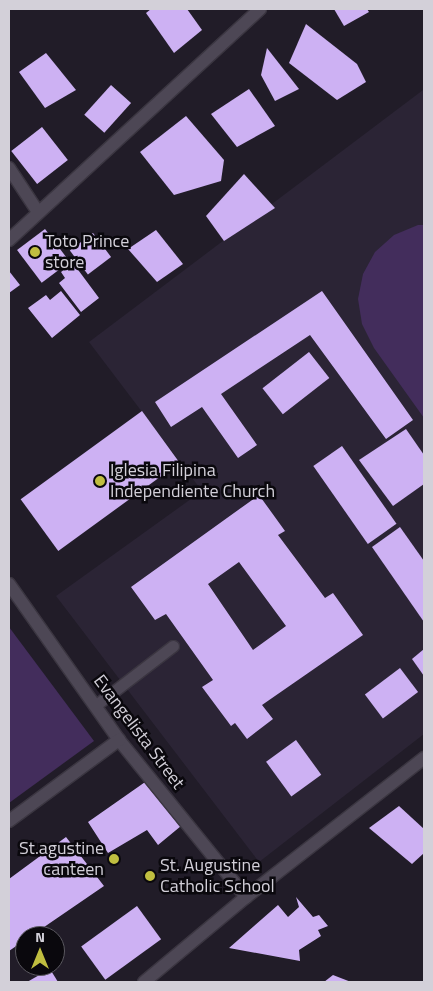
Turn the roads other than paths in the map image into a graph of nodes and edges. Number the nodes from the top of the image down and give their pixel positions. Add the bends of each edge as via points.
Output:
1 (260, 9) edge
2 (9, 168) edge
3 (38, 212) junction
4 (9, 240) edge
5 (9, 584) edge
6 (173, 646) dead end
7 (96, 705) junction
8 (119, 740) junction
9 (424, 758) edge
10 (9, 822) edge
11 (246, 896) junction
12 (144, 982) edge

1 - 3 street
2 - 3 street
3 - 4 street
5 - 7 street, Evangelista Street
6 - 7 lane
7 - 8 street, Evangelista Street
8 - 10 street
8 - 11 street, Evangelista Street
9 - 11 street
11 - 12 street

